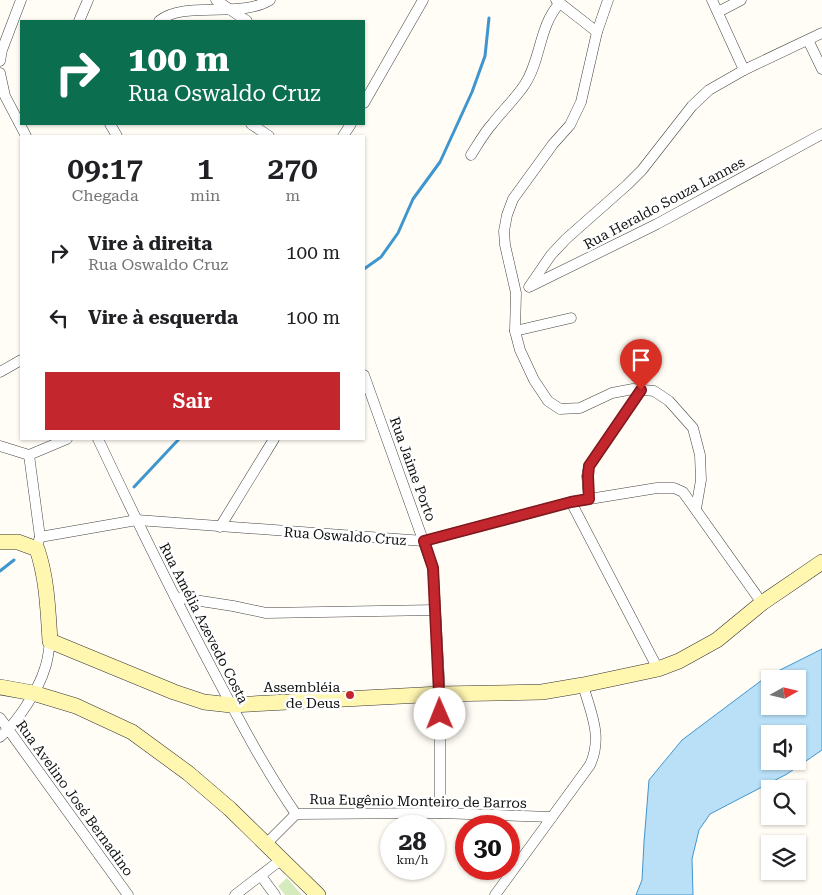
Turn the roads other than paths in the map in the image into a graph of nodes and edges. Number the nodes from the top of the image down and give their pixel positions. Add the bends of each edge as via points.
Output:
1 (21, 0) edge
2 (88, 0) edge
3 (216, 0) edge
4 (270, 0) edge
5 (423, 0) edge
6 (608, 0) edge
7 (712, 0) edge
8 (742, 0) edge
9 (558, 2) edge
10 (226, 8) junction
11 (718, 12) junction
12 (79, 20) edge
13 (160, 20) edge
14 (244, 20) edge
15 (597, 32) junction
16 (822, 33) edge
17 (808, 40) junction
18 (0, 60) edge
19 (822, 69) edge
20 (744, 70) junction
21 (0, 73) edge
22 (365, 99) edge
23 (20, 125) edge
24 (252, 125) edge
25 (822, 134) edge
26 (268, 135) edge
27 (471, 155) dead end
28 (529, 287) junction
29 (516, 293) junction
30 (571, 318) dead end
31 (516, 331) junction
32 (20, 361) edge
33 (0, 372) edge
34 (365, 378) edge
35 (641, 390) junction
36 (65, 440) edge
37 (98, 440) edge
38 (273, 440) edge
39 (0, 446) edge
40 (29, 455) junction
41 (589, 499) junction
42 (571, 502) junction
43 (696, 509) junction
44 (137, 520) junction
45 (220, 527) junction
46 (424, 541) junction
47 (0, 542) edge
48 (38, 543) junction
49 (822, 562) edge
50 (175, 597) junction
51 (762, 603) junction
52 (435, 610) junction
53 (50, 641) junction
54 (658, 669) junction
55 (583, 685) junction
56 (0, 687) edge
57 (34, 693) junction
58 (440, 694) junction
59 (231, 705) junction
60 (0, 718) edge
61 (4, 733) edge
62 (440, 813) junction
63 (296, 814) junction
64 (552, 817) junction
65 (266, 844) junction
66 (282, 859) junction
67 (261, 876) junction
68 (128, 895) edge
69 (235, 895) edge
70 (275, 895) edge
71 (318, 895) edge
72 (495, 895) edge

1 - 18 street
2 - 12 street
3 - 10 street
4 - 10 street via 249,8
5 - 22 street
6 - 15 street
7 - 11 street
8 - 11 street
9 - 15 street
9 - 27 street via 524,85
10 - 13 street via 174,11
10 - 14 street
11 - 20 street
15 - 29 street via 581,102 570,125 512,199 507,215 505,245
16 - 17 street
17 - 19 street
17 - 20 street
20 - 28 street via 710,90 692,106 632,180 551,255
21 - 23 street via 5,96
24 - 26 street
25 - 28 street, Rua Heraldo Souza Lannes via 657,224
28 - 29 street, Rua Heraldo Souza Lannes
29 - 31 street
30 - 31 street
31 - 35 street via 520,350 534,380 548,401 560,409 580,408 612,394
32 - 33 street
34 - 46 street, Rua Jaime Porto
35 - 41 street via 589,466
35 - 43 street via 654,391 669,401 693,428 700,455 701,480
36 - 40 street
37 - 44 street, Rua Amélia Azevedo Costa
38 - 45 street
39 - 40 street
40 - 48 street
41 - 42 street, Rua Oswaldo Cruz
41 - 43 street, Rua Oswaldo Cruz via 674,488 683,492
42 - 46 street, Rua Oswaldo Cruz
42 - 54 street
43 - 51 street
44 - 45 street, Rua Oswaldo Cruz
44 - 48 street, Rua Oswaldo Cruz
44 - 50 street, Rua Amélia Azevedo Costa
45 - 46 street, Rua Oswaldo Cruz
46 - 52 street, Rua Jaime Porto via 433,568
47 - 48 main road, Rua Oswaldo Cruz
48 - 53 main road
49 - 51 main road
50 - 52 street via 266,613
50 - 59 street, Rua Amélia Azevedo Costa
51 - 54 main road via 717,640
52 - 58 street, Rua Jaime Porto
53 - 57 street via 45,668
53 - 59 main road via 174,692 204,702
54 - 55 main road
55 - 58 main road via 542,692
55 - 64 street via 596,733 596,750 590,765
56 - 57 main road
57 - 61 street
57 - 65 main road via 76,706 132,732 188,773
58 - 59 main road
58 - 62 street, Rua Jaime Porto
59 - 63 street, Rua Amélia Azevedo Costa via 275,784
60 - 61 street, Rua Avelino José Bernadino
61 - 68 street, Rua Avelino José Bernadino
62 - 63 street, Rua Eugênio Monteiro de Barros
62 - 64 street, Rua Eugênio Monteiro de Barros
63 - 65 street, Rua Eugênio Monteiro de Barros
64 - 72 street
65 - 66 main road
66 - 67 street
66 - 71 main road
67 - 69 street
67 - 70 street

